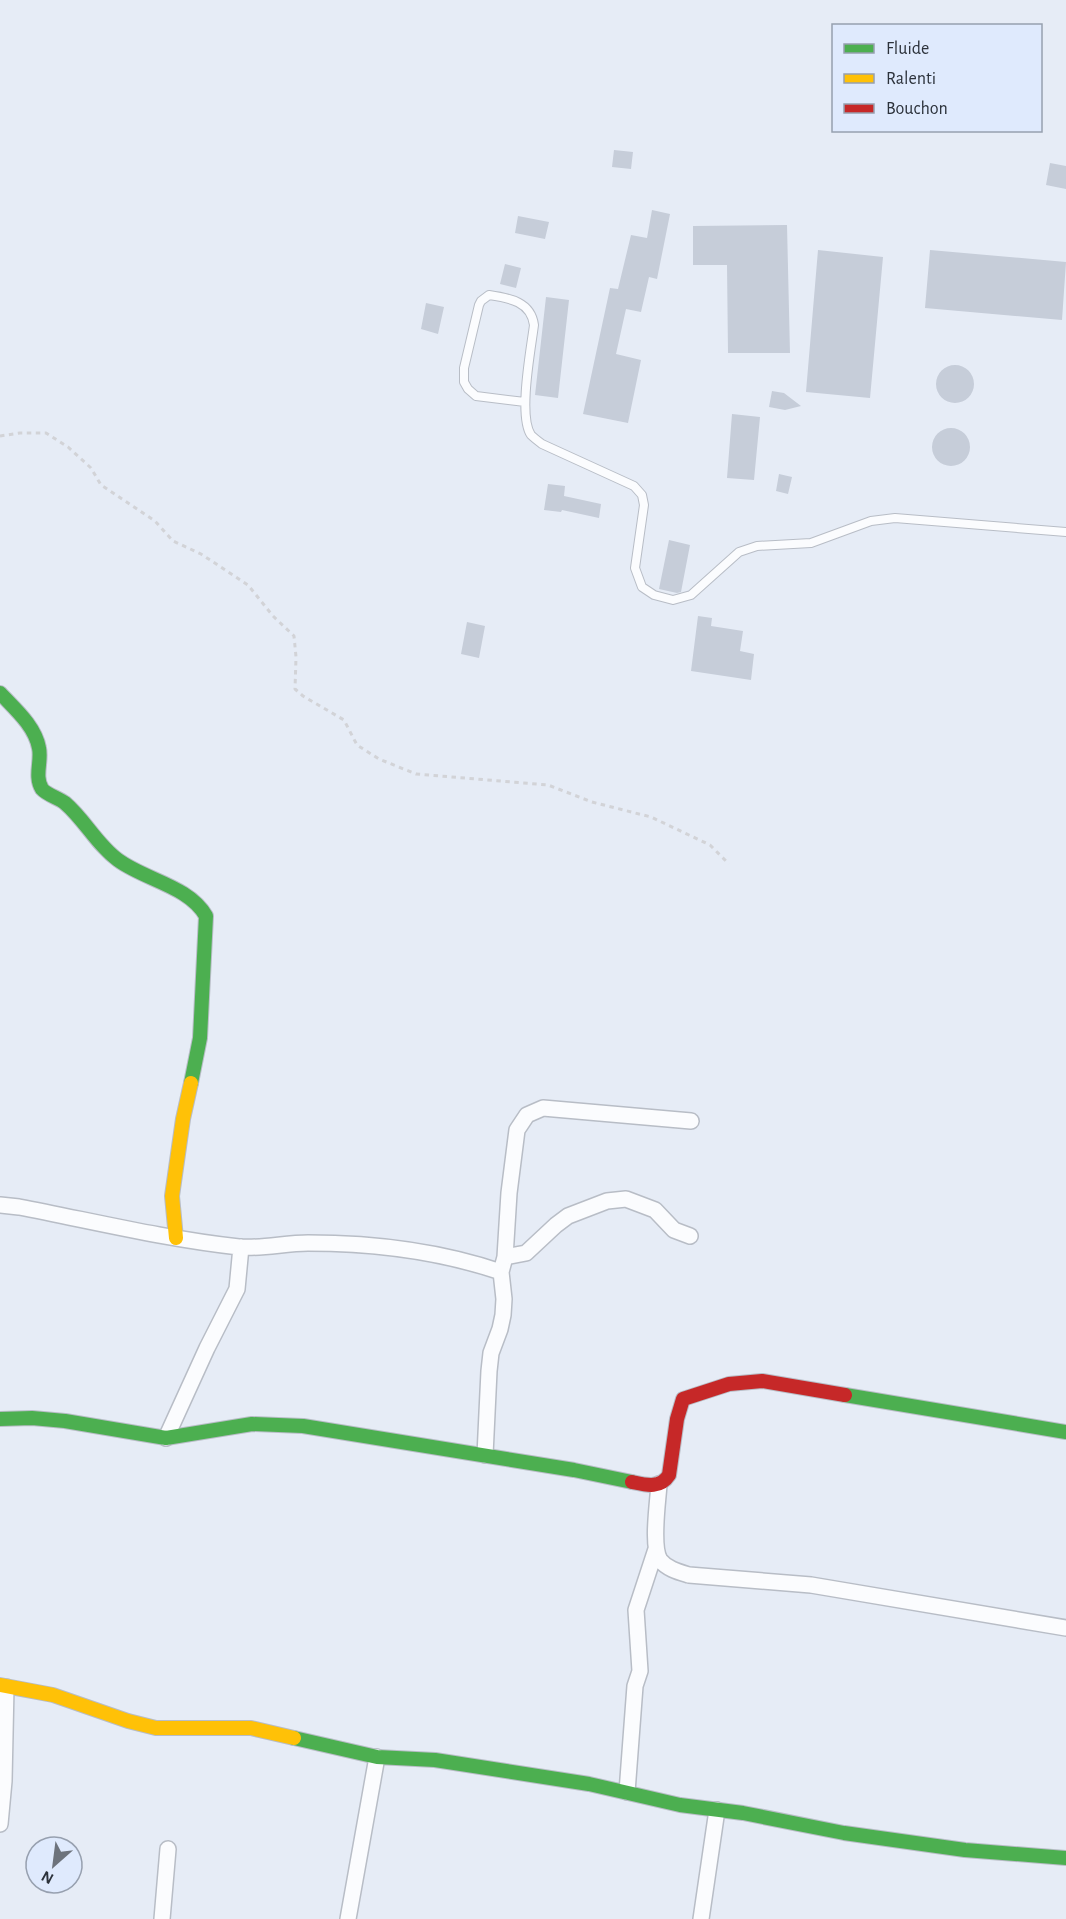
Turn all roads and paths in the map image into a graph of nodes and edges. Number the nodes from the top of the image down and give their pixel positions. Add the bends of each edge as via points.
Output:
1 (525, 402) junction
2 (0, 436) edge
3 (1066, 532) edge
4 (0, 693) edge
5 (729, 864) dead end
6 (691, 1121) dead end
7 (0, 1205) edge
8 (690, 1236) dead end
9 (176, 1238) junction
10 (241, 1247) junction
11 (505, 1257) junction
12 (501, 1272) junction
13 (0, 1419) edge
14 (1066, 1432) edge
15 (166, 1438) junction
16 (485, 1455) junction
17 (659, 1484) junction
18 (656, 1549) junction
19 (1066, 1628) edge
20 (3, 1686) edge
21 (377, 1757) junction
22 (627, 1792) junction
23 (717, 1810) junction
24 (0, 1824) edge
25 (168, 1849) dead end
26 (1066, 1858) edge
27 (162, 1919) edge
28 (348, 1919) edge
29 (701, 1919) edge

1 - 1 lane via 533,316 519,303 489,295 479,305 464,382 476,396
1 - 3 lane via 528,428 542,444 634,486 642,495 637,577 642,587 654,595 673,600 691,595 740,552 757,546 811,543 871,520 895,518
2 - 5 path via 46,433 91,468 101,485 155,521 173,541 248,585 294,636 295,689 344,720 357,745 379,759 416,774 548,785 592,802 651,816 710,845
4 - 9 street via 34,731 40,750 38,767 43,790 65,803 119,861 185,895 200,905 206,916 200,1038 172,1196
6 - 11 street via 543,1108 527,1115 518,1130
7 - 9 street
8 - 11 street via 674,1230 655,1210 626,1199 606,1201 568,1216 526,1253
9 - 10 street
10 - 12 street via 307,1243 381,1246 463,1260
10 - 15 street via 237,1289
11 - 12 street
12 - 16 street via 504,1299 500,1329 491,1353
13 - 15 street via 65,1421
14 - 17 street via 762,1381 729,1384 682,1399 676,1412 670,1471
15 - 16 street via 252,1424 303,1426
16 - 17 street
17 - 18 street
18 - 19 street via 661,1561 672,1570 689,1575 811,1585
18 - 22 street via 636,1610 640,1671 635,1686
20 - 21 street via 53,1695 156,1728 251,1728
20 - 24 street via 4,1781
21 - 22 street via 435,1760
21 - 28 street
22 - 23 street
23 - 26 street via 965,1850
23 - 29 street
25 - 27 street

